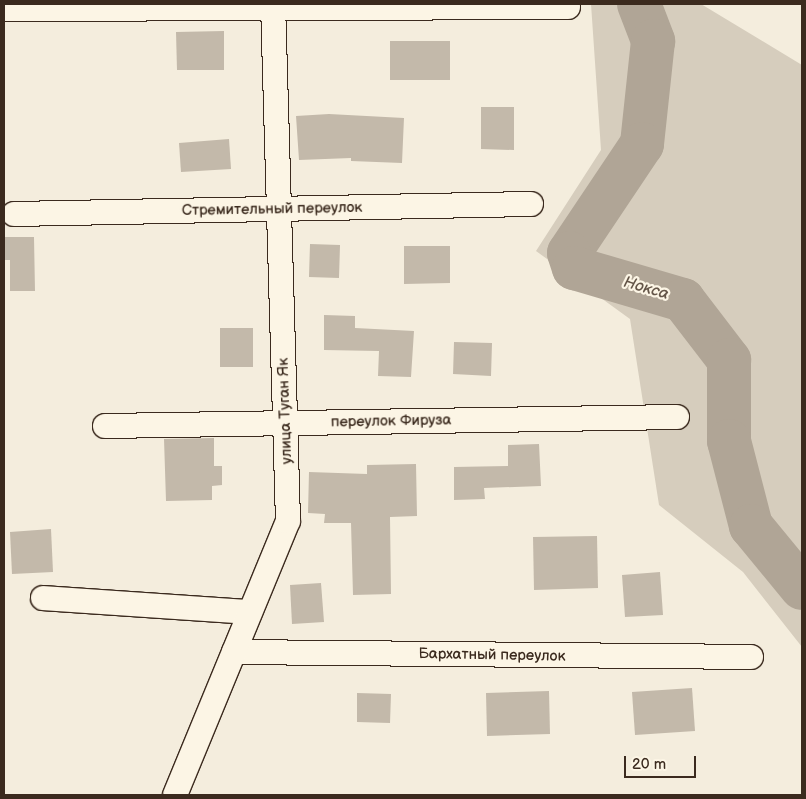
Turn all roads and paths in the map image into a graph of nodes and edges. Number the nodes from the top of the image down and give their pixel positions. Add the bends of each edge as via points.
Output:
1 (273, 6) edge
2 (568, 7) dead end
3 (4, 9) edge
4 (531, 204) dead end
5 (279, 209) junction
6 (14, 214) dead end
7 (677, 417) dead end
8 (285, 423) junction
9 (105, 426) dead end
10 (43, 598) dead end
11 (250, 612) junction
12 (234, 652) junction
13 (751, 657) dead end
14 (175, 795) edge

1 - 2 street
1 - 3 street
1 - 5 street, улица Туган Як
4 - 5 street, Стремительный переулок
5 - 6 street, Стремительный переулок
5 - 8 street, улица Туган Як
7 - 8 street, переулок Фируза
8 - 9 street, переулок Фируза
8 - 11 street, улица Туган Як via 288,521
10 - 11 street
11 - 12 street, улица Туган Як
12 - 13 street, Бархатный переулок
12 - 14 street, улица Туган Як

